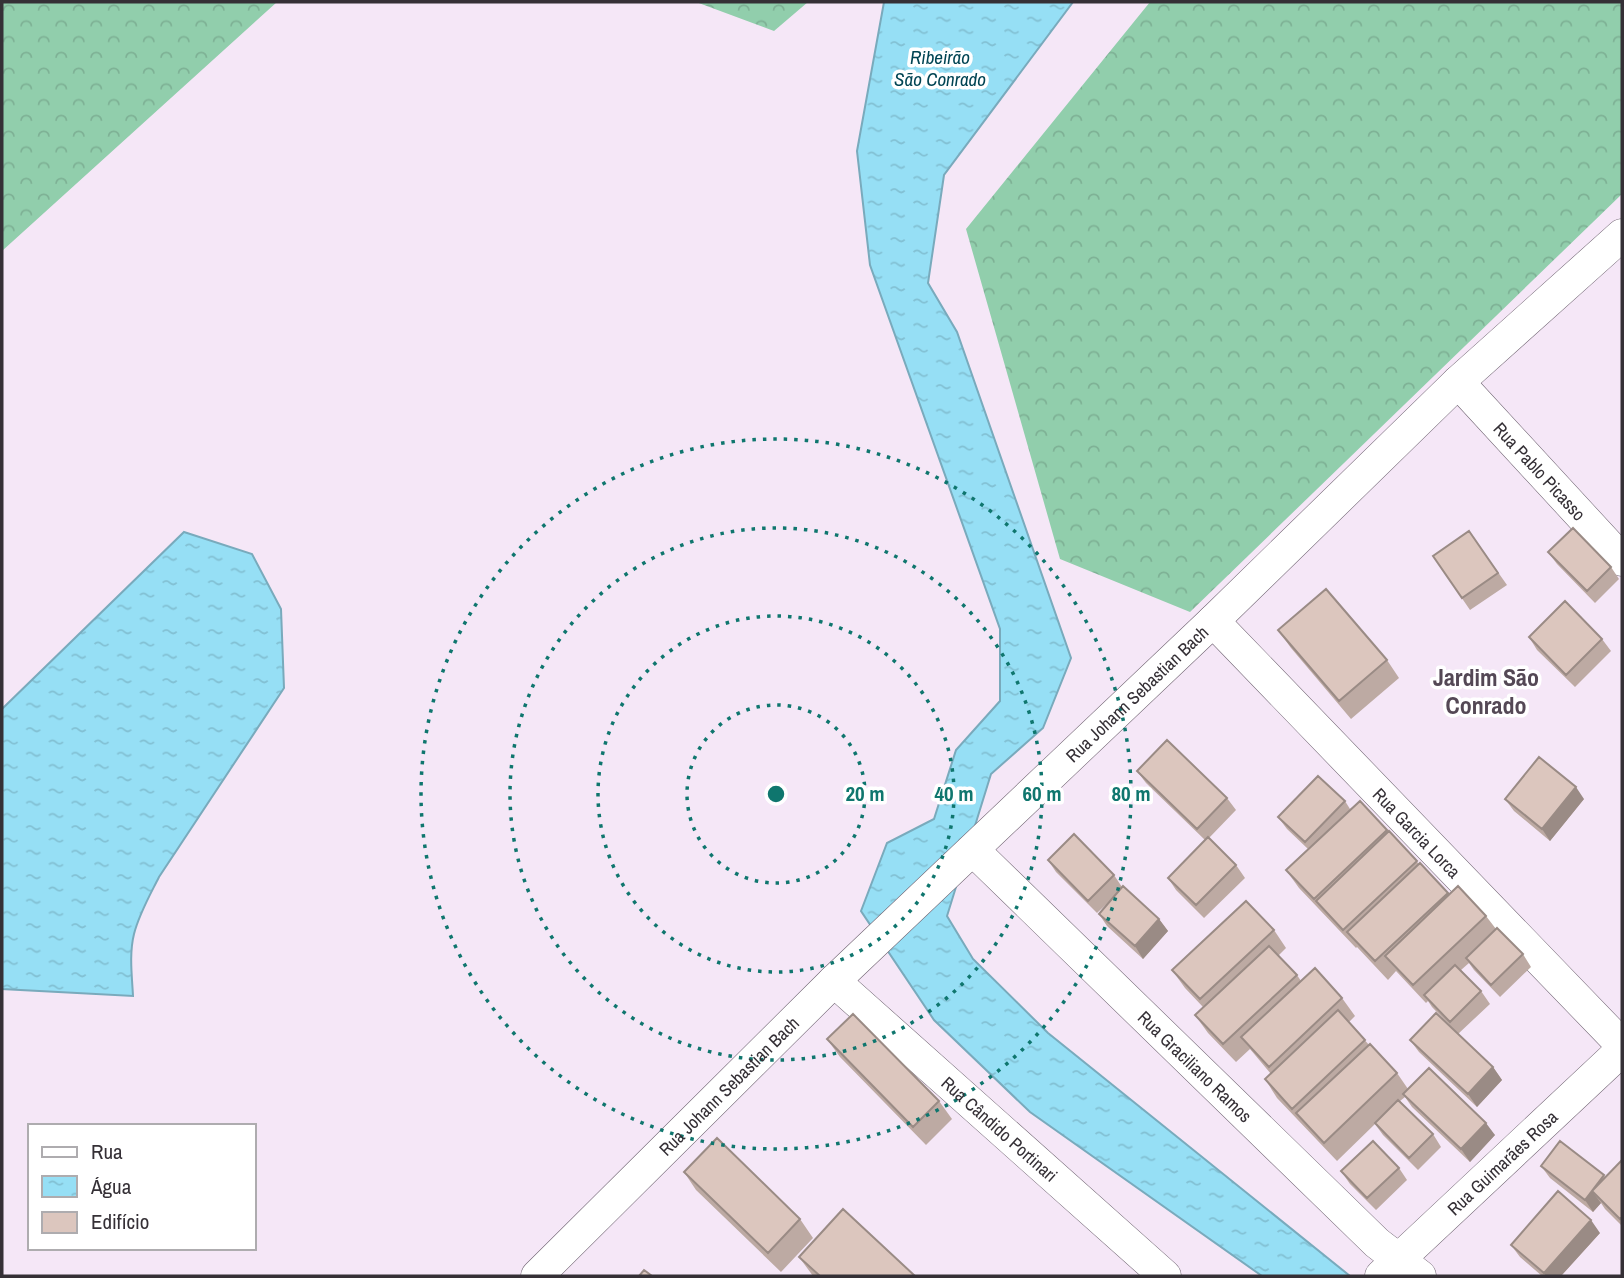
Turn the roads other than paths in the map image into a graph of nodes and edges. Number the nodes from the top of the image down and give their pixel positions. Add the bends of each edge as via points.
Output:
1 (1622, 235) edge
2 (1458, 382) junction
3 (1622, 560) edge
4 (1213, 621) junction
5 (972, 850) junction
6 (834, 981) junction
7 (1622, 1047) edge
8 (1400, 1270) edge
9 (537, 1276) edge
10 (1165, 1276) edge

1 - 2 street, Rua Johann Sebastian Bach
2 - 3 street, Rua Pablo Picasso
2 - 4 street, Rua Johann Sebastian Bach
4 - 5 street, Rua Johann Sebastian Bach
4 - 7 street, Rua Garcia Lorca
5 - 6 street, Rua Johann Sebastian Bach
5 - 8 street, Rua Graciliano Ramos
6 - 9 street, Rua Johann Sebastian Bach
6 - 10 street, Rua Cândido Portinari
7 - 8 street, Rua Guimarães Rosa

